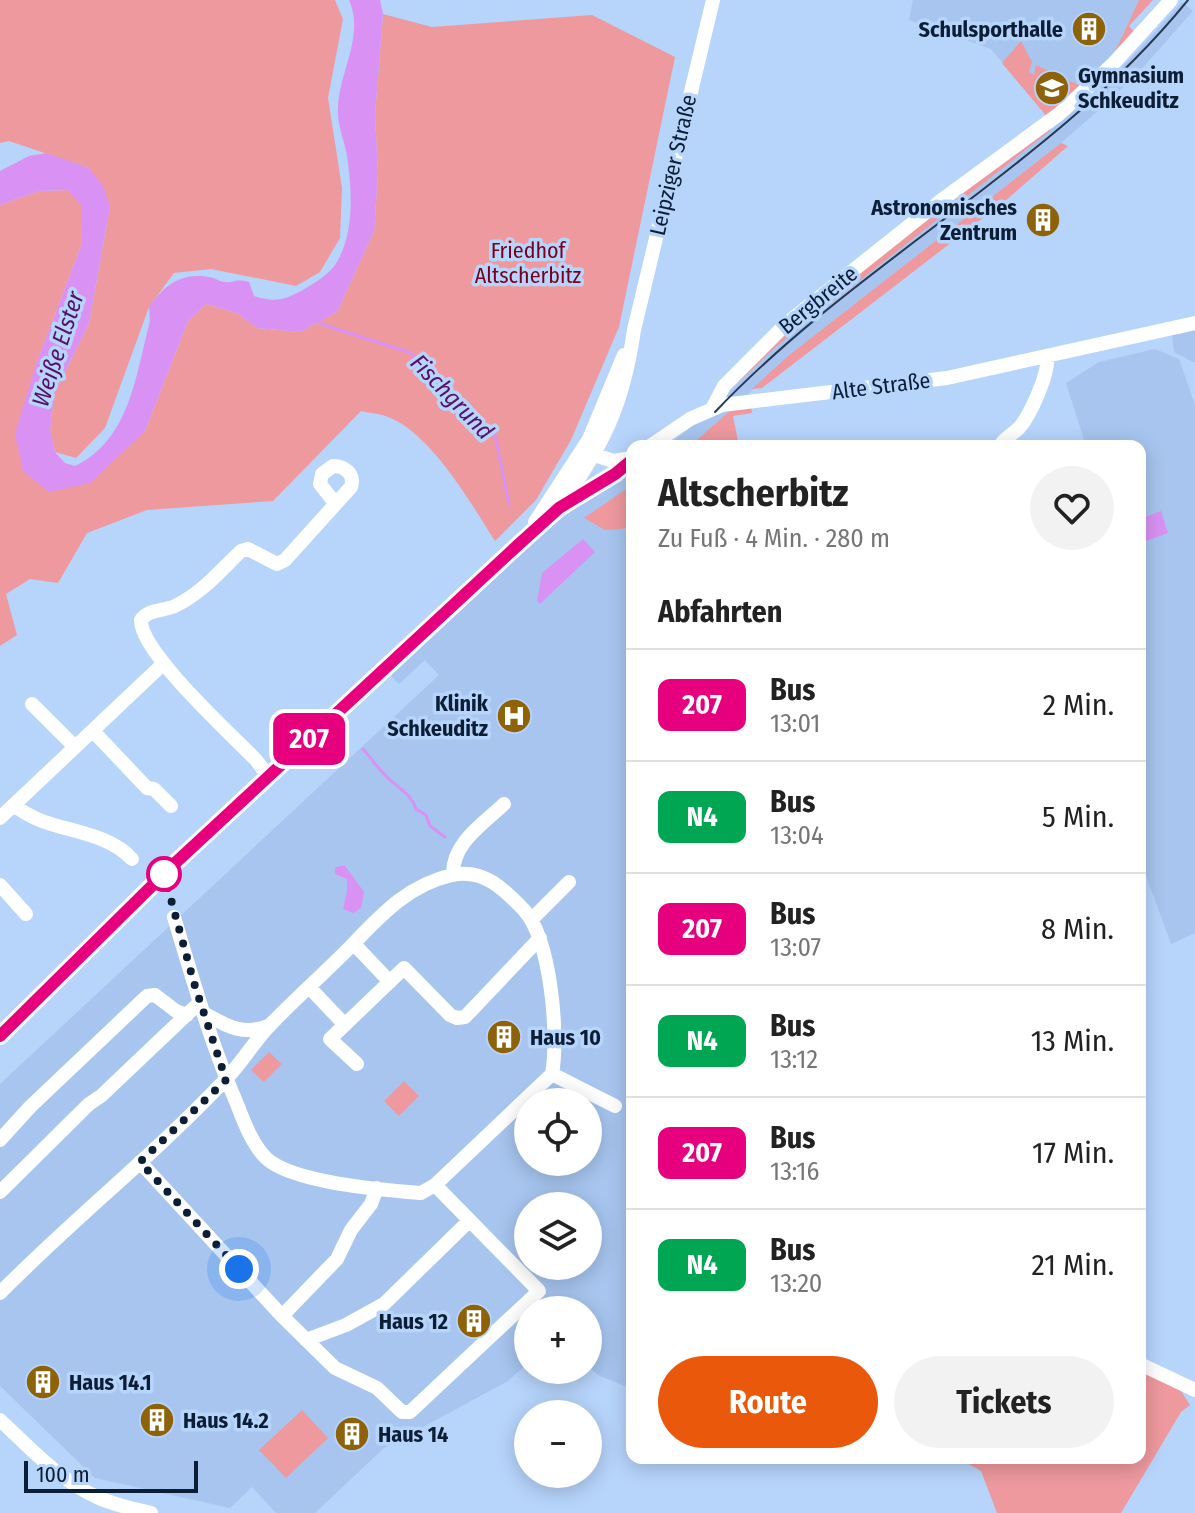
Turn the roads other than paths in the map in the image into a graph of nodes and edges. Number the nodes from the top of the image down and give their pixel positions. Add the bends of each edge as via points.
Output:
1 (713, 0) edge
2 (1171, 0) edge
3 (1195, 323) edge
4 (634, 330) junction
5 (1047, 356) junction
6 (713, 407) junction
7 (659, 440) edge
8 (1004, 440) edge
9 (589, 453) junction
10 (626, 460) edge
11 (626, 464) edge
12 (578, 471) junction
13 (604, 480) junction
14 (335, 503) dead end
15 (559, 508) junction
16 (518, 545) junction
17 (163, 664) junction
18 (32, 704) dead end
19 (93, 731) junction
20 (75, 747) junction
21 (269, 777) junction
22 (504, 804) dead end
23 (14, 805) junction
24 (171, 806) dead end
25 (0, 818) edge
26 (132, 859) dead end
27 (453, 875) junction
28 (569, 882) dead end
29 (0, 885) edge
30 (26, 914) dead end
31 (174, 917) dead end
32 (532, 919) junction
33 (540, 938) junction
34 (354, 944) junction
35 (390, 982) junction
36 (309, 987) junction
37 (202, 1008) junction
38 (187, 1015) junction
39 (345, 1025) junction
40 (269, 1026) junction
41 (0, 1036) edge
42 (357, 1064) dead end
43 (552, 1074) junction
44 (226, 1080) junction
45 (615, 1106) dead end
46 (0, 1140) edge
47 (140, 1162) junction
48 (435, 1185) junction
49 (377, 1188) junction
50 (0, 1192) edge
51 (469, 1221) junction
52 (2, 1288) edge
53 (282, 1316) junction
54 (306, 1340) junction
55 (1146, 1367) edge
56 (1195, 1390) edge
57 (0, 1420) edge
58 (151, 1513) edge

1 - 4 street, Leipziger Straße
2 - 6 street, Bergbreite via 1059,114 787,323 724,386
3 - 5 street, Alte Straße
4 - 9 street, Leipziger Straße
4 - 9 street, Leipziger Straße via 629,367 607,432
5 - 6 street, Alte Straße via 947,378
5 - 8 street via 1047,374 1023,422
6 - 7 street, Bergbreite
9 - 10 street
9 - 12 street, Leipziger Straße
11 - 13 street, Leipziger Straße
12 - 13 street
12 - 15 street, Leipziger Straße
12 - 16 street, Leipziger Straße
13 - 15 street, Leipziger Straße
14 - 17 street via 285,560 277,564 248,549 241,551 197,593 147,614 141,620 142,633
15 - 16 street, Leipziger Straße
16 - 21 street, Leipziger Straße
17 - 19 street
17 - 21 street
18 - 20 street
19 - 20 street
19 - 24 street
20 - 23 street
21 - 41 street, Leipziger Straße
22 - 27 street via 457,850
23 - 25 street
23 - 26 street via 38,820 113,843
27 - 32 street via 490,880
27 - 34 street via 416,888 385,909
28 - 32 street
29 - 30 street
31 - 37 street
32 - 33 street
33 - 35 street via 465,1017 450,1015 404,968
33 - 43 street via 551,993
34 - 35 street
34 - 36 street
35 - 39 street
36 - 39 street
36 - 40 street
37 - 38 street
37 - 40 street via 242,1032
37 - 44 street
38 - 46 street via 155,995 147,996
38 - 50 street
39 - 42 street via 330,1039
40 - 44 street
43 - 45 street
43 - 48 street
44 - 47 street
44 - 49 street via 249,1134 267,1158 301,1175
47 - 52 street
47 - 53 street
48 - 49 street via 421,1193
48 - 51 street
49 - 53 street via 337,1259
51 - 54 street via 384,1304
51 - 54 street via 539,1291 410,1412 402,1412 368,1383 335,1368
53 - 54 street
55 - 56 street
57 - 58 street via 76,1487

